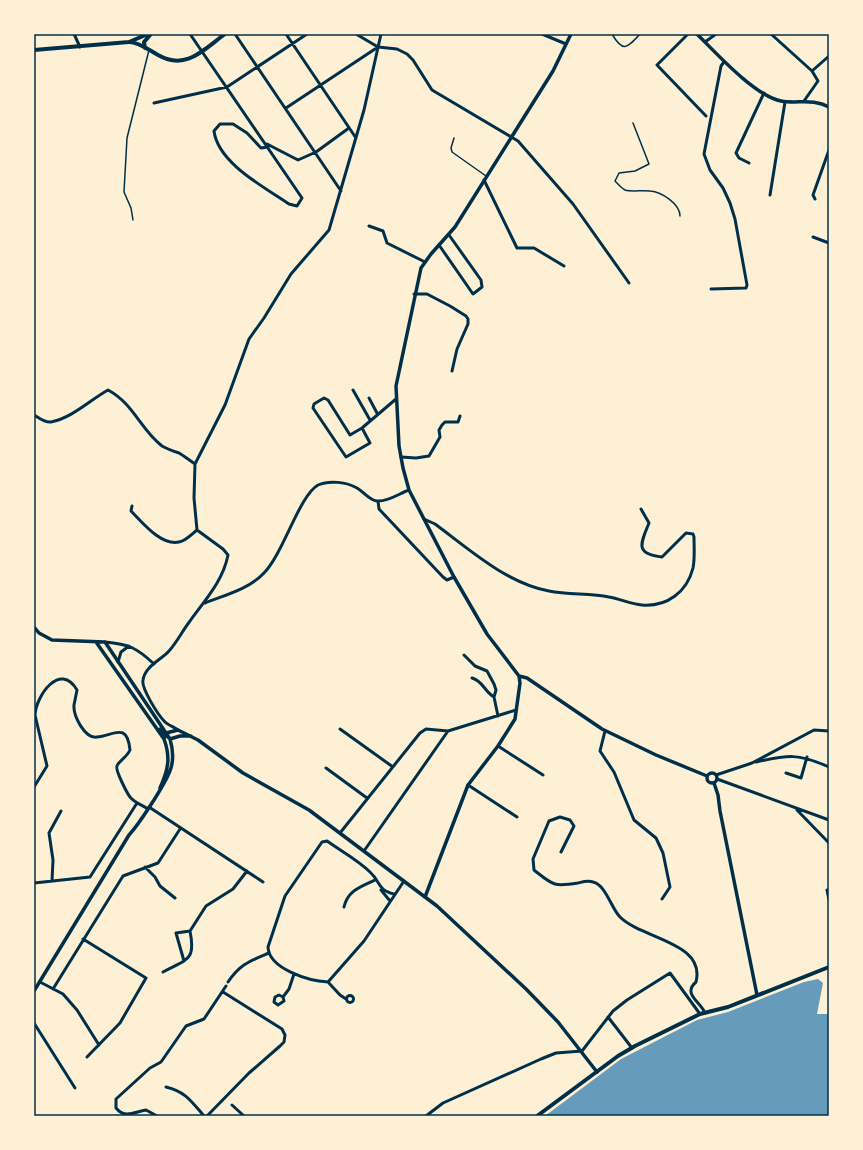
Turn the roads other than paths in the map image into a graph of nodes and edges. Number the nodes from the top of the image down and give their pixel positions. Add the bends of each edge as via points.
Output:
1 (74, 34) edge
2 (150, 34) edge
3 (190, 34) edge
4 (225, 34) edge
5 (235, 34) edge
6 (286, 34) edge
7 (307, 34) edge
8 (356, 34) edge
9 (381, 34) edge
10 (542, 34) edge
11 (571, 34) edge
12 (612, 34) edge
13 (640, 34) edge
14 (688, 34) edge
15 (697, 34) edge
16 (716, 34) edge
17 (772, 34) edge
18 (129, 42) junction
19 (705, 42) junction
20 (292, 44) junction
21 (566, 44) junction
22 (80, 47) junction
23 (378, 47) junction
24 (147, 49) junction
25 (34, 50) edge
26 (202, 51) junction
27 (829, 56) edge
28 (724, 62) junction
29 (258, 66) junction
30 (812, 72) junction
31 (320, 86) junction
32 (227, 87) junction
33 (764, 93) junction
34 (804, 101) junction
35 (785, 102) junction
36 (154, 103) dead end
37 (829, 107) edge
38 (286, 108) junction
39 (706, 116) dead end
40 (633, 123) dead end
41 (349, 128) junction
42 (511, 136) junction
43 (356, 138) junction
44 (454, 138) dead end
45 (265, 143) junction
46 (268, 147) junction
47 (829, 150) edge
48 (316, 152) junction
49 (749, 163) dead end
50 (485, 178) junction
51 (341, 191) junction
52 (770, 195) dead end
53 (815, 199) dead end
54 (680, 216) dead end
55 (133, 220) dead end
56 (369, 226) dead end
57 (449, 235) junction
58 (813, 237) dead end
59 (829, 243) edge
60 (439, 245) junction
61 (425, 262) junction
62 (564, 266) dead end
63 (629, 283) dead end
64 (711, 289) dead end
65 (414, 294) junction
66 (452, 371) dead end
67 (353, 390) dead end
68 (369, 398) dead end
69 (396, 399) junction
70 (377, 413) junction
71 (34, 415) edge
72 (460, 416) dead end
73 (370, 420) junction
74 (362, 428) junction
75 (401, 457) junction
76 (195, 464) junction
77 (409, 490) junction
78 (378, 501) junction
79 (132, 506) dead end
80 (641, 509) dead end
81 (424, 519) junction
82 (197, 530) junction
83 (454, 578) junction
84 (205, 603) junction
85 (34, 627) edge
86 (96, 642) junction
87 (105, 642) junction
88 (129, 646) junction
89 (464, 655) dead end
90 (118, 663) junction
91 (154, 664) junction
92 (519, 676) junction
93 (472, 678) dead end
94 (494, 697) junction
95 (516, 710) junction
96 (34, 716) edge
97 (498, 716) junction
98 (340, 729) dead end
99 (178, 730) junction
100 (448, 731) junction
101 (605, 731) junction
102 (829, 731) edge
103 (165, 736) junction
104 (192, 736) junction
105 (170, 739) junction
106 (498, 746) junction
107 (807, 757) junction
108 (752, 762) junction
109 (829, 766) edge
110 (393, 767) junction
111 (326, 768) dead end
112 (786, 773) dead end
113 (543, 775) dead end
114 (716, 775) junction
115 (707, 776) junction
116 (715, 781) junction
117 (468, 786) junction
118 (34, 787) edge
119 (157, 795) junction
120 (367, 798) junction
121 (137, 803) junction
122 (149, 808) junction
123 (796, 808) junction
124 (61, 811) dead end
125 (517, 817) dead end
126 (829, 820) edge
127 (180, 828) junction
128 (340, 833) junction
129 (829, 843) edge
130 (364, 851) junction
131 (561, 852) dead end
132 (145, 867) junction
133 (247, 871) junction
134 (375, 880) junction
135 (52, 881) junction
136 (404, 881) junction
137 (263, 882) dead end
138 (34, 883) edge
139 (829, 886) edge
140 (380, 888) junction
141 (828, 891) edge
142 (394, 894) junction
143 (425, 897) junction
144 (175, 898) dead end
145 (662, 900) dead end
146 (829, 900) edge
147 (390, 901) junction
148 (344, 907) dead end
149 (190, 931) junction
150 (84, 939) junction
151 (269, 953) junction
152 (184, 961) junction
153 (829, 967) edge
154 (163, 972) dead end
155 (294, 974) junction
156 (40, 982) junction
157 (328, 982) junction
158 (53, 989) junction
159 (34, 991) edge
160 (223, 992) junction
161 (757, 995) junction
162 (283, 997) dead end
163 (346, 999) dead end
164 (705, 1013) junction
165 (700, 1014) junction
166 (608, 1018) junction
167 (34, 1023) edge
168 (99, 1045) junction
169 (632, 1048) junction
170 (582, 1051) junction
171 (87, 1056) dead end
172 (596, 1072) junction
173 (166, 1087) dead end
174 (75, 1088) dead end
175 (232, 1105) dead end
176 (157, 1116) edge
177 (204, 1116) edge
178 (207, 1116) edge
179 (244, 1116) edge
180 (426, 1116) edge
181 (537, 1116) edge

1 - 22 street
2 - 18 main road
2 - 24 main road via 144,42
3 - 26 street
4 - 26 main road
5 - 29 street
6 - 20 street
7 - 20 street
8 - 23 street
9 - 23 street
10 - 21 street
11 - 21 street
12 - 13 lane via 623,48
14 - 39 street via 657,65
15 - 19 street
16 - 19 street
17 - 30 street
18 - 22 main road
18 - 24 main road
19 - 28 street
20 - 29 street
20 - 31 street
21 - 42 street via 553,71
22 - 25 main road
23 - 31 street
23 - 42 street via 398,49 407,54 432,90
23 - 43 street
24 - 26 main road via 176,62 186,61
24 - 55 lane via 127,138 124,192
26 - 32 street
27 - 30 street
28 - 33 street
28 - 64 street via 721,66 704,154 710,170 730,203 747,285 746,288
29 - 32 street
29 - 38 street
30 - 34 street via 818,81
31 - 38 street
31 - 41 street
32 - 36 street
32 - 45 street
33 - 35 street
33 - 49 street via 736,153 739,158
34 - 35 street
34 - 37 street
35 - 52 street
38 - 48 street
40 - 54 lane via 649,164 635,171 618,173 615,181 625,190 652,191 660,194 675,204
41 - 43 street
41 - 48 street
42 - 50 street
42 - 63 street via 573,204
43 - 51 street
44 - 50 lane via 452,152
45 - 46 street
45 - 48 street via 298,160
46 - 46 street via 302,198 297,206 289,204 244,174 216,141 214,131 220,124 233,124 247,133 261,148
47 - 53 street via 815,186
48 - 51 street
50 - 57 street
50 - 62 street via 517,248 534,248
51 - 76 street via 329,230 291,274 249,339 227,400
56 - 61 street via 383,231 387,243
57 - 60 street
57 - 60 street via 481,280 482,287 473,294
58 - 59 street
60 - 61 street
61 - 65 street via 419,273
65 - 66 street via 427,294 468,319
65 - 69 street via 397,374
67 - 73 street
68 - 70 street
69 - 70 street
69 - 75 street
70 - 73 street
71 - 76 street via 50,422 70,414 108,390 124,400 144,428 163,446
72 - 75 street via 458,422 445,422 442,425 439,430 440,437 429,456
73 - 74 street
74 - 74 street via 350,435 328,400 324,398 314,404 314,408 346,458 370,443
75 - 77 street
76 - 82 street via 194,498
77 - 78 street via 384,501
77 - 81 street
78 - 83 street via 379,509 442,577 447,580
78 - 84 street via 352,486 331,482 317,486 307,496 280,552 264,572 255,581
79 - 82 street via 130,511 163,539 181,542
80 - 81 street via 649,523 641,543 644,552 649,556 662,557 686,533 689,532 694,537 693,566 687,582 678,594 663,603 641,605 609,597 534,587 509,576
81 - 83 street
82 - 84 street via 228,555 218,582
83 - 92 street via 486,634
84 - 91 street via 169,651
85 - 86 street via 39,634 52,640
86 - 87 street
86 - 103 street
87 - 88 street
87 - 90 street
88 - 90 street via 121,652
88 - 91 street via 139,650
89 - 94 street via 475,666 487,671 496,690
90 - 103 street
91 - 99 street via 145,674 142,686 166,722
92 - 95 street
92 - 101 street via 528,678
93 - 94 street via 479,680
94 - 97 street
95 - 97 street
95 - 106 street via 515,719
96 - 118 street via 47,766
96 - 121 street via 35,707 54,681 61,679 74,685 77,690 74,706 78,722 86,733 91,737 98,737 116,731 127,737 130,750 125,759 116,766 129,796
97 - 100 street
98 - 110 street
99 - 103 street
99 - 104 street
100 - 110 street via 426,729
100 - 130 street
101 - 115 street
101 - 145 street via 600,751 614,772 634,820 656,838 663,853 670,887
102 - 108 street via 808,733
103 - 105 street
103 - 119 street via 168,768
104 - 105 street
104 - 128 street via 230,764 301,805
105 - 119 street via 173,752 172,769
106 - 113 street
106 - 117 street
107 - 108 street via 782,756
107 - 109 street
107 - 112 street via 801,778
108 - 114 street
110 - 120 street
111 - 120 street
114 - 115 street via 711,773
114 - 116 street
115 - 116 street via 708,781
116 - 123 street
116 - 161 street
117 - 125 street
117 - 143 street
119 - 122 street
120 - 128 street
121 - 122 street
121 - 135 street via 93,875
122 - 127 street
122 - 156 street via 126,840
123 - 126 street
123 - 129 street
124 - 135 street via 49,833 53,860
127 - 132 street via 158,863
127 - 133 street
128 - 130 street
130 - 136 street
131 - 164 street via 574,826 570,820 560,817 549,821 533,859 534,870 550,883 559,886 593,882 599,885 620,918 685,950 698,972 696,982 690,991 702,1005
132 - 144 street via 160,886
132 - 150 street via 123,876
133 - 137 street
133 - 149 street via 233,889 206,906
134 - 140 street
134 - 148 street via 351,892
134 - 151 street via 371,872 327,841 322,842 285,896 268,946
135 - 138 street
136 - 142 street
136 - 143 street
139 - 141 street
140 - 142 street
140 - 147 street
141 - 146 street
142 - 147 street
143 - 170 street via 526,989
147 - 157 street via 364,941
149 - 152 street via 193,946 191,955
149 - 152 street via 176,933
150 - 158 street
150 - 168 street via 146,978 120,1023
151 - 155 street via 273,960
151 - 160 street via 236,970
152 - 154 street
153 - 161 main road
155 - 157 street
155 - 162 street
156 - 158 street
156 - 159 street
157 - 163 street
158 - 168 street via 63,994 77,1010
160 - 176 street via 204,1019 186,1026 161,1062 150,1068 116,1099 116,1108 124,1114 146,1110
160 - 178 street via 282,1029 286,1035 284,1042
161 - 164 main road
164 - 165 main road
165 - 166 street via 670,973 627,1000
165 - 169 main road
166 - 169 street
166 - 170 street
167 - 174 street
168 - 171 street
169 - 172 main road
170 - 172 street
170 - 180 street via 556,1053 541,1059 443,1103
172 - 181 main road
173 - 177 street via 187,1095
175 - 179 street

